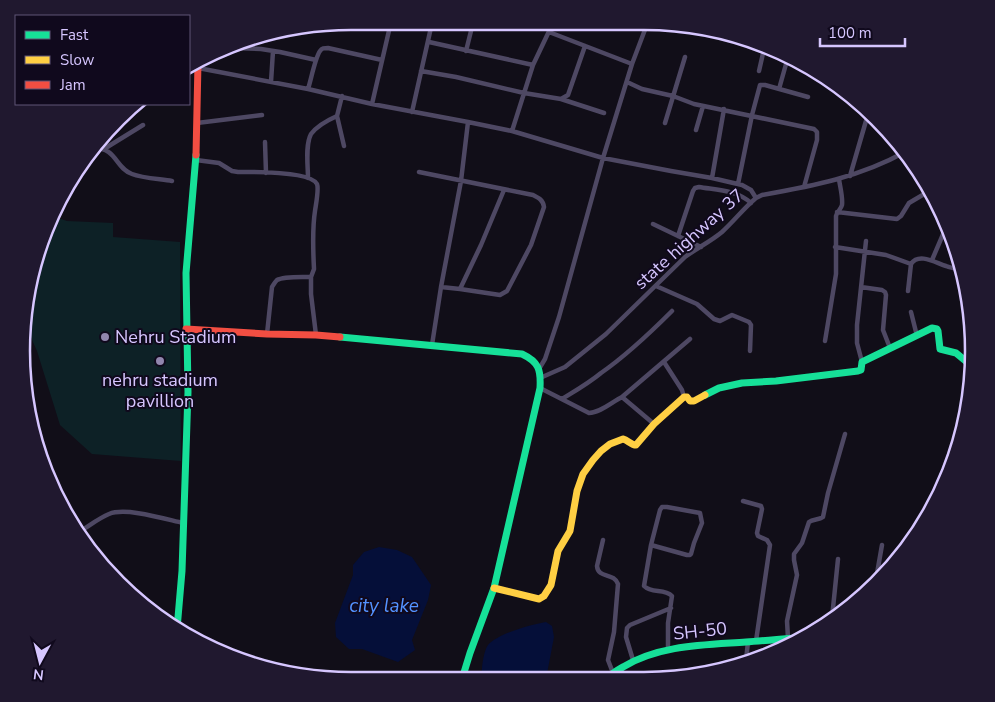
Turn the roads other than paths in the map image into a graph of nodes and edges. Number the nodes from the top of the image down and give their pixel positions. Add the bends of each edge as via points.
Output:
1 (389, 30) edge
2 (431, 30) edge
3 (470, 30) edge
4 (645, 30) edge
5 (549, 32) joint
6 (429, 42) junction
7 (585, 46) junction
8 (244, 48) edge
9 (273, 51) junction
10 (466, 51) junction
11 (763, 53) edge
12 (684, 58) dead end
13 (316, 60) junction
14 (382, 60) junction
15 (786, 63) edge
16 (632, 64) junction
17 (533, 65) junction
18 (202, 67) edge
19 (198, 69) edge
20 (759, 71) dead end
21 (421, 72) junction
22 (271, 82) junction
23 (627, 82) junction
24 (308, 89) junction
25 (779, 89) junction
26 (524, 93) junction
27 (342, 96) junction
28 (673, 96) junction
29 (808, 97) dead end
30 (560, 99) junction
31 (372, 104) junction
32 (703, 106) junction
33 (724, 110) junction
34 (412, 112) junction
35 (604, 114) dead end
36 (262, 115) dead end
37 (337, 116) junction
38 (752, 116) junction
39 (866, 120) edge
40 (468, 122) junction
41 (197, 123) junction
42 (665, 123) dead end
43 (143, 125) dead end
44 (696, 130) dead end
45 (512, 131) junction
46 (265, 142) dead end
47 (344, 146) dead end
48 (104, 149) joint
49 (898, 155) edge
50 (603, 158) junction
51 (196, 160) junction
52 (419, 172) dead end
53 (266, 173) junction
54 (850, 176) junction
55 (308, 178) junction
56 (712, 178) junction
57 (839, 179) junction
58 (172, 181) dead end
59 (461, 181) junction
60 (738, 184) junction
61 (804, 187) junction
62 (504, 190) junction
63 (924, 194) edge
64 (756, 198) junction
65 (751, 202) junction
66 (837, 212) junction
67 (653, 224) dead end
68 (943, 234) edge
69 (678, 236) junction
70 (866, 241) dead end
71 (701, 247) junction
72 (835, 247) junction
73 (865, 251) junction
74 (932, 260) junction
75 (911, 264) junction
76 (954, 268) edge
77 (311, 277) junction
78 (656, 286) junction
79 (441, 287) junction
80 (861, 287) junction
81 (460, 289) junction
82 (908, 291) dead end
83 (672, 311) dead end
84 (912, 312) dead end
85 (186, 329) junction
86 (267, 334) junction
87 (316, 335) junction
88 (917, 336) junction
89 (690, 340) dead end
90 (825, 341) dead end
91 (432, 345) junction
92 (890, 348) junction
93 (750, 351) dead end
94 (965, 360) edge
95 (664, 362) junction
96 (862, 362) junction
97 (539, 369) junction
98 (540, 378) junction
99 (540, 388) junction
100 (622, 397) junction
101 (684, 397) junction
102 (562, 399) junction
103 (654, 424) junction
104 (845, 434) dead end
105 (743, 501) dead end
106 (184, 523) junction
107 (84, 529) edge
108 (603, 540) dead end
109 (651, 545) junction
110 (882, 545) dead end
111 (838, 559) dead end
112 (877, 571) edge
113 (494, 588) junction
114 (670, 608) junction
115 (833, 610) edge
116 (178, 621) edge
117 (788, 638) joint
118 (752, 642) junction
119 (668, 650) junction
120 (748, 655) edge
121 (633, 660) junction
122 (464, 672) edge
123 (610, 672) edge
124 (614, 672) edge

1 - 14 street
2 - 6 street
3 - 10 street
4 - 16 street
5 - 7 street
5 - 17 street
6 - 10 street
6 - 21 street
7 - 16 street
7 - 30 street via 568,95
8 - 9 street
9 - 13 street
9 - 22 street
10 - 17 street
11 - 20 street
12 - 28 street
13 - 14 street via 320,50 328,48
13 - 24 street
14 - 31 street
15 - 25 street
16 - 23 street
17 - 26 street
18 - 22 street
19 - 41 main road
21 - 26 street
21 - 34 street
22 - 24 street
23 - 28 street
23 - 50 street
24 - 27 street
25 - 29 street
25 - 38 street via 760,85
26 - 30 street
26 - 45 street
27 - 31 street
27 - 37 street
28 - 32 street
28 - 42 street
30 - 35 street
31 - 34 street
32 - 33 street
32 - 44 street
33 - 38 street
33 - 56 street
34 - 40 street
36 - 41 street
37 - 47 street
37 - 55 street via 311,134
38 - 60 street
38 - 61 street via 817,132
39 - 54 street
40 - 45 street
40 - 59 street
41 - 51 main road
43 - 48 street
45 - 50 street
46 - 53 street
48 - 58 street via 132,175
49 - 54 street, state highway 37
50 - 56 street
50 - 97 street via 559,317 546,359
51 - 53 street via 220,163 232,171
51 - 85 main road via 186,273
52 - 59 street
53 - 55 street
54 - 57 street, state highway 37
55 - 77 street via 316,183 318,189
56 - 60 street
57 - 61 street, state highway 37
57 - 66 street via 842,205
59 - 62 street
59 - 79 street
60 - 64 street via 747,187
61 - 64 street, state highway 37
62 - 81 street
62 - 81 street via 533,195 543,202 531,245 507,292 500,295
63 - 66 street via 909,203 897,218
64 - 65 street, state highway 37
65 - 69 street via 732,193 695,188
65 - 71 street, state highway 37 via 723,231
66 - 72 street
67 - 69 street
68 - 74 street
69 - 71 street
70 - 73 street
71 - 78 street, state highway 37 via 685,257
72 - 73 street
72 - 90 street via 836,274
73 - 75 street
73 - 80 street
74 - 75 street via 917,259
74 - 76 street
75 - 82 street
77 - 86 street via 283,279 274,283
77 - 87 street
78 - 93 street via 697,304 714,319 720,321 732,315 749,322
78 - 98 street, state highway 37 via 572,362
79 - 81 street
79 - 91 street
80 - 92 street via 885,292 883,330
80 - 96 street via 857,343
83 - 102 street via 608,368
84 - 88 street
85 - 86 main road
85 - 106 main road via 188,392
86 - 87 main road
87 - 91 main road
88 - 92 main road
88 - 94 main road via 932,328 937,329 940,350 956,353
89 - 95 street
91 - 97 main road via 522,354 536,362
92 - 96 main road
95 - 100 street
95 - 101 street
96 - 101 main road via 858,371 742,383 719,388 694,401
97 - 98 main road
98 - 99 main road
99 - 102 street
99 - 113 main road
100 - 102 street via 594,413
100 - 103 street
101 - 103 main road
103 - 113 main road via 636,445 623,439 608,446 584,472 568,536 559,548 547,593 538,598
104 - 117 street via 824,517 809,522 802,543 794,554 797,575 787,622
105 - 118 street via 761,506 757,533 770,545
106 - 107 street via 117,511
106 - 116 main road
108 - 123 street via 598,571 614,578 618,584 608,660
109 - 109 street via 662,507 700,513 702,523 690,555
109 - 114 street via 644,586 670,594
110 - 112 street
111 - 115 street
113 - 122 main road
114 - 119 street
114 - 121 street via 627,628 626,637
117 - 118 main road, SH-50
118 - 119 main road, SH-50
118 - 120 street
119 - 121 main road, SH-50
121 - 124 main road, SH-50

